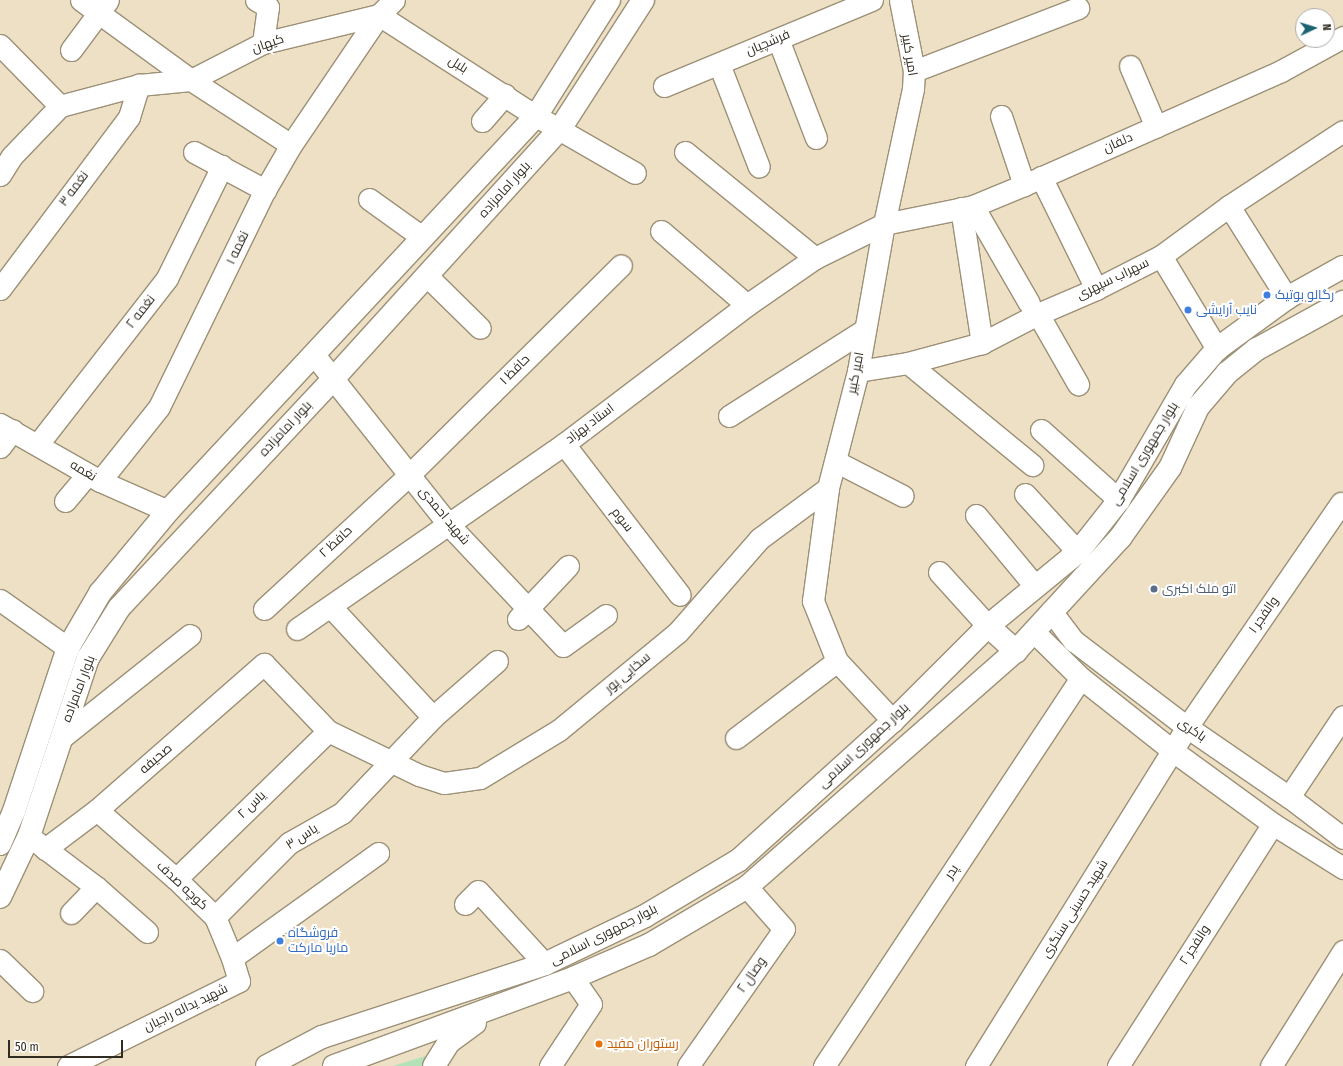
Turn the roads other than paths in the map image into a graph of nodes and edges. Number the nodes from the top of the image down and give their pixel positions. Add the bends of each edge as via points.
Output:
1 (81, 0) edge
2 (256, 0) edge
3 (394, 0) edge
4 (609, 0) edge
5 (643, 0) edge
6 (872, 0) edge
7 (900, 0) edge
8 (103, 6) edge
9 (1078, 8) dead end
10 (379, 15) junction
11 (1343, 37) edge
12 (778, 39) junction
13 (263, 43) junction
14 (0, 45) edge
15 (71, 50) dead end
16 (719, 64) junction
17 (1130, 66) dead end
18 (914, 71) junction
19 (191, 80) junction
20 (140, 85) junction
21 (664, 86) dead end
22 (505, 95) junction
23 (60, 106) junction
24 (536, 116) junction
25 (1001, 116) dead end
26 (482, 121) dead end
27 (1156, 127) junction
28 (560, 129) junction
29 (1343, 131) edge
30 (816, 138) dead end
31 (291, 145) junction
32 (194, 152) dead end
33 (685, 152) dead end
34 (6, 153) edge
35 (222, 166) junction
36 (759, 167) dead end
37 (635, 173) dead end
38 (0, 175) edge
39 (1033, 181) junction
40 (265, 190) junction
41 (369, 199) dead end
42 (1229, 206) junction
43 (967, 207) junction
44 (884, 224) junction
45 (661, 231) dead end
46 (422, 237) junction
47 (1161, 256) junction
48 (815, 258) junction
49 (621, 265) dead end
50 (1343, 267) edge
51 (427, 276) junction
52 (0, 289) edge
53 (1096, 289) junction
54 (1287, 298) junction
55 (1343, 302) edge
56 (747, 305) junction
57 (1033, 308) junction
58 (480, 328) dead end
59 (864, 330) junction
60 (982, 343) junction
61 (1217, 349) junction
62 (315, 356) junction
63 (908, 364) junction
64 (858, 371) junction
65 (334, 378) junction
66 (1078, 384) dead end
67 (729, 416) dead end
68 (6, 427) edge
69 (1041, 430) dead end
70 (38, 444) junction
71 (564, 444) junction
72 (0, 447) edge
73 (835, 461) junction
74 (1032, 465) dead end
75 (409, 474) junction
76 (94, 478) junction
77 (828, 488) junction
78 (1025, 494) dead end
79 (903, 496) dead end
80 (1119, 500) junction
81 (65, 501) dead end
82 (1341, 503) dead end
83 (168, 511) junction
84 (976, 515) dead end
85 (449, 525) junction
86 (1078, 552) junction
87 (568, 566) dead end
88 (939, 572) dead end
89 (1035, 586) junction
90 (680, 595) dead end
91 (0, 600) edge
92 (331, 607) junction
93 (264, 609) dead end
94 (1051, 611) junction
95 (523, 614) junction
96 (606, 616) dead end
97 (988, 626) junction
98 (298, 629) dead end
99 (1033, 630) junction
100 (190, 635) dead end
101 (1074, 641) junction
102 (68, 648) junction
103 (1016, 651) junction
104 (1059, 658) junction
105 (497, 661) dead end
106 (837, 661) junction
107 (1081, 678) junction
108 (1343, 716) edge
109 (433, 717) junction
110 (893, 721) junction
111 (1187, 727) junction
112 (328, 732) junction
113 (60, 738) junction
114 (736, 738) dead end
115 (1173, 751) junction
116 (392, 762) junction
117 (1289, 797) junction
118 (97, 810) junction
119 (1273, 824) junction
120 (1343, 838) edge
121 (37, 843) junction
122 (0, 844) edge
123 (378, 853) dead end
124 (1343, 868) edge
125 (176, 879) junction
126 (96, 887) junction
127 (747, 887) junction
128 (0, 897) edge
129 (465, 904) dead end
130 (71, 913) dead end
131 (216, 917) junction
132 (147, 932) dead end
133 (1343, 951) edge
134 (232, 958) junction
135 (0, 960) edge
136 (545, 964) junction
137 (573, 978) junction
138 (239, 981) joint
139 (32, 991) dead end
140 (499, 1006) junction
141 (322, 1037) junction
142 (273, 1065) edge
143 (337, 1065) edge
144 (68, 1066) edge
145 (434, 1066) edge
146 (550, 1066) edge
147 (688, 1066) edge
148 (824, 1066) edge
149 (976, 1066) edge
150 (1118, 1066) edge
151 (1271, 1066) edge

1 - 8 street
2 - 13 street via 268,7
3 - 10 street
4 - 24 main road, بلوار امامزاده
5 - 28 main road, بلوار امامزاده
6 - 12 street, فرشچیان
7 - 18 street, امیر کبیر
8 - 15 street
8 - 19 street
9 - 18 street
10 - 13 street, کیهان
10 - 22 street, بلبل
10 - 31 street, نغمه ۱
11 - 27 street, دلفان via 1281,71
12 - 16 street, فرشچیان
12 - 30 street
13 - 19 street, کیهان
14 - 23 street
16 - 21 street, فرشچیان
16 - 36 street
17 - 27 street
18 - 44 street, امیر کبیر via 913,89
19 - 20 street, کیهان
19 - 31 street
20 - 23 street
20 - 52 street, نغمه ۳ via 129,117
22 - 24 street, بلبل
22 - 26 street
23 - 34 street
24 - 28 street, بلبل
24 - 46 main road, بلوار امامزاده
25 - 39 street
27 - 39 street, دلفان
28 - 37 street, بلبل
28 - 51 main road, بلوار امامزاده
29 - 42 street, سهراب سپهری
31 - 40 street, نغمه ۱
32 - 35 street
33 - 48 street
34 - 38 street
35 - 40 street
35 - 70 street, نغمه ۲ via 167,278
39 - 43 street, دلفان
39 - 53 street
40 - 76 street, نغمه ۱ via 159,407
41 - 46 street
42 - 47 street, سهراب سپهری
42 - 54 street
43 - 44 street, دلفان
43 - 57 street
43 - 60 street
44 - 48 street, استاد بهزاد
44 - 59 street, امیر کبیر
45 - 56 street
46 - 62 main road, بلوار امامزاده
47 - 53 street, سهراب سپهری
47 - 61 street
48 - 56 street, استاد بهزاد
49 - 75 street, حافظ ۱
50 - 54 main road, بلوار جمهوری اسلامی
51 - 58 street
51 - 65 main road, بلوار امامزاده
53 - 57 street, سهراب سپهری
54 - 61 main road, بلوار جمهوری اسلامی
55 - 94 main road, بلوار جمهوری اسلامی via 1256,349 1227,373 1198,407 1170,468 1120,538
56 - 71 street, استاد بهزاد
57 - 60 street, سهراب سپهری
57 - 66 street
59 - 64 street, امیر کبیر
59 - 67 street
60 - 63 street, سهراب سپهری
61 - 80 main road, بلوار جمهوری اسلامی via 1186,385
62 - 65 street, شهید احمدی
62 - 83 main road, بلوار امامزاده
63 - 64 street, سهراب سپهری
63 - 74 street
64 - 73 street, امیر کبیر
65 - 75 street, شهید احمدی
65 - 113 main road, بلوار امامزاده via 119,608 88,658
68 - 70 street, نغمه
68 - 72 street
69 - 80 street
70 - 76 street, نغمه
71 - 85 street, استاد بهزاد
71 - 90 street, سوم
73 - 77 street, امیر کبیر
73 - 79 street
75 - 85 street, شهید احمدی
75 - 93 street, حافظ ۲
76 - 81 street, نغمه ۱
76 - 83 street, نغمه
77 - 106 street, امیر کبیر via 813,601
77 - 116 street, سخایی پور via 759,539 678,632 559,730 480,778 444,783
78 - 86 street
80 - 86 main road, بلوار جمهوری اسلامی
82 - 111 street, والفجر ۱
83 - 102 main road, بلوار امامزاده via 100,593
84 - 89 street
85 - 92 street, استاد بهزاد
85 - 95 street, شهید احمدی
86 - 89 main road, بلوار جمهوری اسلامی
87 - 95 street
88 - 97 street
89 - 97 main road, بلوار جمهوری اسلامی
91 - 102 street
92 - 98 street, استاد بهزاد
92 - 109 street
94 - 99 main road, بلوار جمهوری اسلامی
94 - 101 street, باکری
95 - 96 street, شهید احمدی via 563,646
97 - 103 main road
97 - 110 main road, بلوار جمهوری اسلامی
99 - 103 main road, بلوار جمهوری اسلامی
99 - 104 street
100 - 113 street
101 - 104 street via 1060,643
101 - 111 street, باکری
102 - 122 main road, بلوار امامزاده via 14,811
103 - 127 main road, بلوار جمهوری اسلامی
104 - 107 street
105 - 109 street, یاس ۳
106 - 110 street, امیر کبیر
106 - 114 street
107 - 115 street
107 - 148 street, پدر
108 - 117 street
109 - 116 street, یاس ۳
110 - 136 main road, بلوار جمهوری اسلامی via 739,860 645,916
111 - 115 street, والفجر ۱
111 - 117 street, باکری
112 - 116 street, سخایی پور
112 - 118 street, صحیفه via 264,664
112 - 125 street, یاس ۲
113 - 121 main road, بلوار امامزاده
115 - 119 street
115 - 149 street, شهید حسینی سنگری
116 - 131 street, یاس ۳ via 342,812 289,843
117 - 120 street, باکری
118 - 121 street, صحیفه
118 - 125 street, کوچه صدف
119 - 124 street
119 - 150 street, والفجر ۲
121 - 126 street
121 - 128 main road, بلوار امامزاده
123 - 134 street
125 - 131 street, کوچه صدف
126 - 130 street
126 - 132 street
127 - 137 main road, بلوار جمهوری اسلامی via 649,945
127 - 147 street, وصال ۲ via 784,929
129 - 136 street via 478,891
131 - 134 street, کوچه صدف
133 - 151 street
134 - 138 street, کوچه صدف
135 - 139 street
136 - 141 main road, بلوار جمهوری اسلامی
137 - 140 main road, بلوار جمهوری اسلامی
137 - 146 street via 591,1004
138 - 144 street, شهید یداله راجیان
140 - 143 main road, بلوار جمهوری اسلامی
140 - 145 main road via 449,1042
141 - 142 main road, بلوار جمهوری اسلامی
141 - 143 main road

